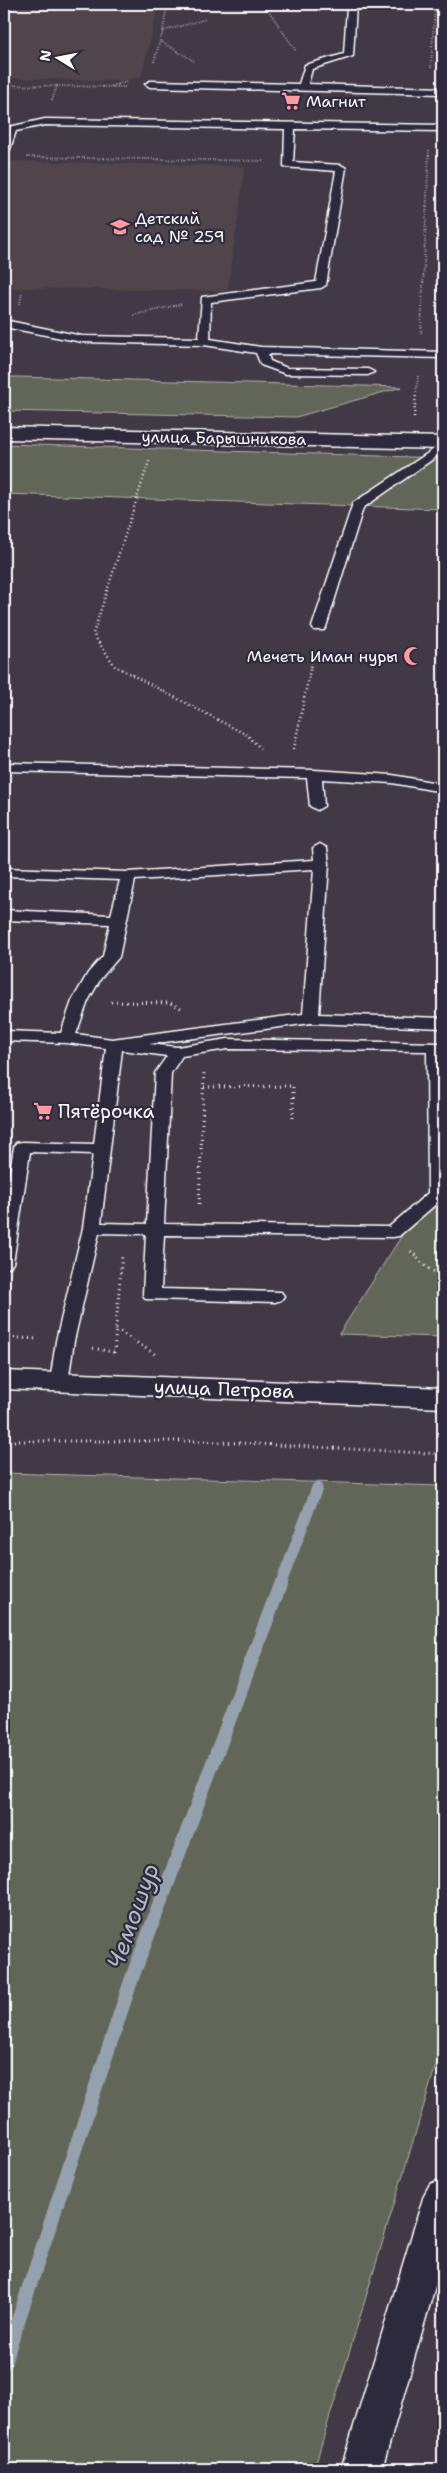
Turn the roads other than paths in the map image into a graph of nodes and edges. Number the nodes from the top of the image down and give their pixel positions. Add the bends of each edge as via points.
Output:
1 (348, 4) edge
2 (150, 84) road end
3 (303, 87) junction
4 (443, 91) edge
5 (290, 126) junction
6 (443, 128) edge
7 (4, 152) edge
8 (4, 323) edge
9 (204, 342) junction
10 (261, 350) junction
11 (443, 355) edge
12 (368, 372) dead end
13 (4, 433) edge
14 (443, 443) edge
15 (443, 447) edge
16 (319, 627) road end
17 (4, 767) edge
18 (314, 774) junction
19 (443, 788) edge
20 (317, 806) dead end
21 (320, 848) dead end
22 (322, 864) junction
23 (4, 872) edge
24 (128, 876) junction
25 (4, 915) edge
26 (118, 920) junction
27 (311, 1018) junction
28 (443, 1023) edge
29 (4, 1036) edge
30 (67, 1038) junction
31 (115, 1043) junction
32 (178, 1052) junction
33 (102, 1149) junction
34 (92, 1228) junction
35 (154, 1229) junction
36 (4, 1263) edge
37 (275, 1296) dead end
38 (4, 1380) edge
39 (60, 1382) junction
40 (443, 1398) edge
41 (443, 2195) edge
42 (361, 2469) edge

1 - 3 lane via 352,5 348,56 308,67
2 - 3 lane
3 - 4 lane
5 - 6 lane
5 - 7 lane via 45,122 12,129
5 - 9 lane via 288,165 341,168 321,285 206,299
8 - 9 lane via 82,339
9 - 10 lane
10 - 11 lane
10 - 12 lane via 265,363 286,370
13 - 14 street, улица Барышникова
15 - 16 lane via 357,506
17 - 18 lane
18 - 19 lane via 392,779
18 - 20 lane
21 - 22 lane
22 - 24 lane
22 - 27 lane
23 - 24 lane
24 - 26 lane
25 - 26 lane
26 - 30 lane via 111,957 94,976 80,1001
27 - 28 lane
27 - 31 lane
29 - 30 lane
30 - 31 lane
31 - 32 lane
31 - 33 lane
32 - 35 lane via 163,1073
32 - 35 lane via 228,1044 434,1046 437,1195 393,1232
33 - 34 lane
33 - 36 lane via 22,1147
34 - 35 lane
34 - 39 lane via 65,1341
35 - 37 lane via 152,1295
38 - 39 street, улица Петрова
39 - 40 street, улица Петрова
41 - 42 street

